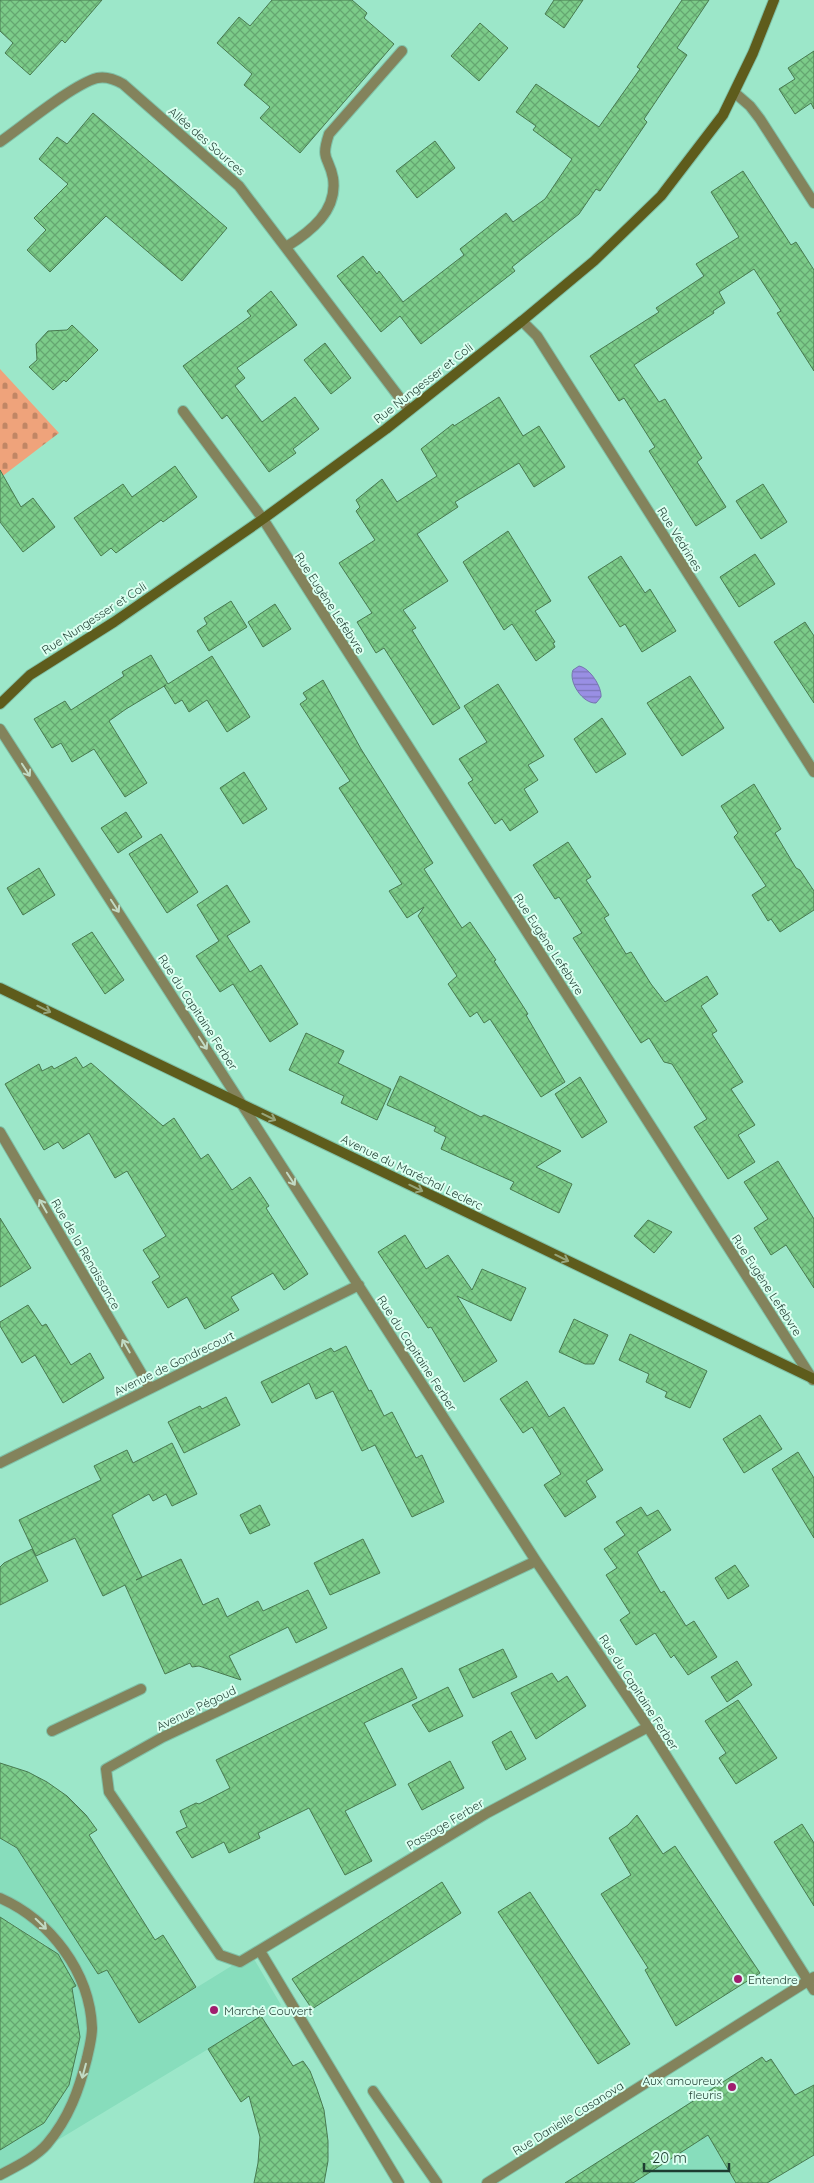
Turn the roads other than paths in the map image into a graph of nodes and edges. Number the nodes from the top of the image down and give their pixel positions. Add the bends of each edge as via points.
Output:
1 (774, 0) edge
2 (402, 51) dead end
3 (735, 93) junction
4 (0, 142) edge
5 (814, 203) edge
6 (286, 247) junction
7 (522, 321) junction
8 (409, 410) junction
9 (183, 411) dead end
10 (263, 519) junction
11 (0, 704) edge
12 (0, 729) edge
13 (814, 772) edge
14 (0, 988) edge
15 (242, 1104) junction
16 (0, 1132) edge
17 (359, 1285) junction
18 (813, 1379) edge
19 (150, 1388) junction
20 (0, 1463) edge
21 (536, 1561) junction
22 (141, 1688) dead end
23 (648, 1727) junction
24 (52, 1731) dead end
25 (0, 1898) edge
26 (260, 1951) junction
27 (811, 1979) edge
28 (814, 1990) edge
29 (373, 2091) dead end
30 (0, 2176) edge
31 (399, 2183) edge
32 (438, 2183) edge
33 (487, 2183) edge

1 - 3 street, Rue Nungesser et Coli
2 - 6 street via 329,134 324,149 333,177 333,194 324,216 309,232
3 - 5 street via 760,119
3 - 7 street, Rue Nungesser et Coli via 705,140 661,196 594,261
4 - 6 street, Allée des Sources via 73,91 98,78 112,79 123,84 240,186
6 - 8 street, Allée des Sources
7 - 8 street, Rue Nungesser et Coli
7 - 13 street, Rue Védrines via 537,336
8 - 10 street, Rue Nungesser et Coli
9 - 10 street, Rue Eugène Lefebvre
10 - 11 street, Rue Nungesser et Coli via 114,622 30,675
10 - 18 street, Rue Eugène Lefebvre
12 -> 15 street, Rue du Capitaine Ferber
14 -> 15 street, Avenue du Maréchal Leclerc
15 -> 17 street, Rue du Capitaine Ferber
15 -> 18 street, Avenue du Maréchal Leclerc
19 -> 16 street, Rue de la Renaissance
17 - 19 street, Avenue de Gondrecourt
17 - 21 street, Rue du Capitaine Ferber
19 - 20 street, Avenue de Gondrecourt
21 - 23 street, Rue du Capitaine Ferber
21 - 26 street, Avenue Pégoud via 163,1737 106,1769 109,1792 220,1955 240,1962
22 - 24 street
23 - 26 street, Passage Ferber via 487,1813
23 - 27 street, Rue du Capitaine Ferber
25 -> 30 street via 40,1923 60,1946 79,1974 92,2029 77,2095 67,2117 46,2145
26 - 31 street
27 - 28 street, Rue du Capitaine Ferber
27 - 33 street, Rue Danielle Casanova
29 - 32 street

